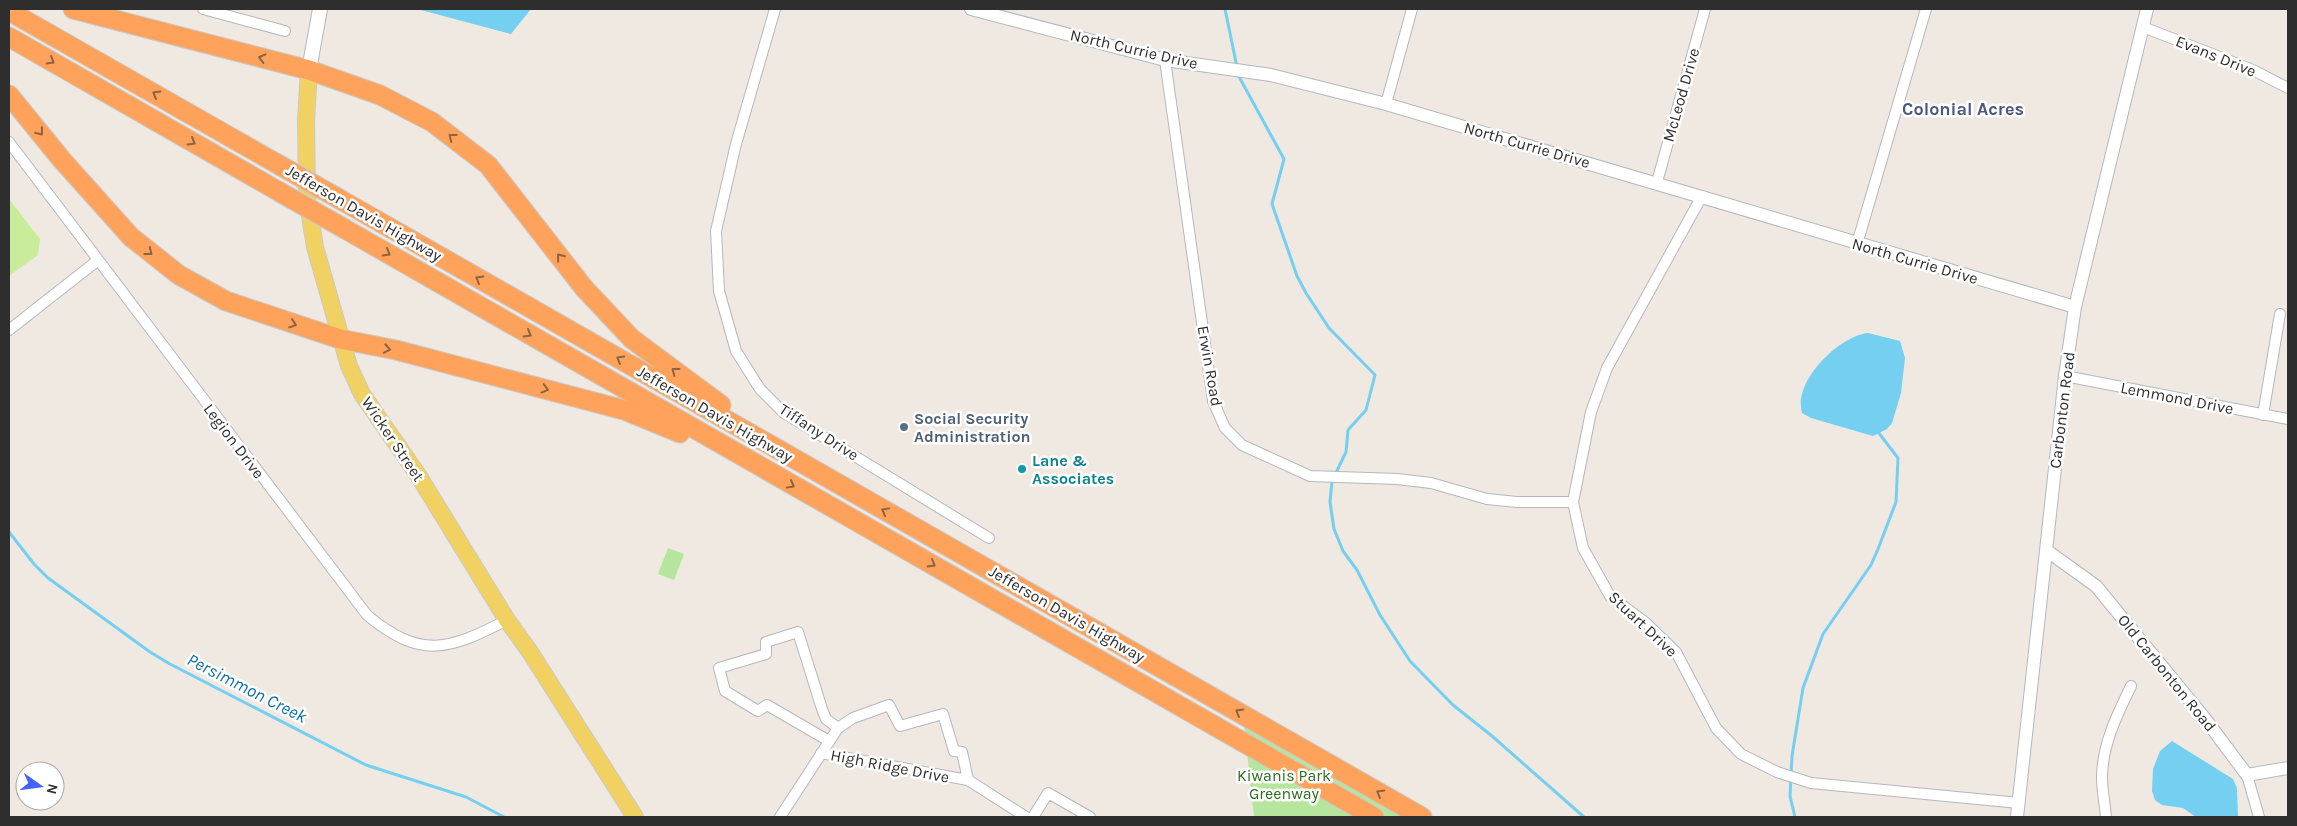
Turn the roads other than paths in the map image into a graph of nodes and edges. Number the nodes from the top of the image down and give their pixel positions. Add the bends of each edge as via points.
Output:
1 (73, 9) edge
2 (203, 9) edge
3 (320, 9) edge
4 (775, 9) edge
5 (971, 9) edge
6 (1412, 9) edge
7 (1705, 9) edge
8 (1926, 9) edge
9 (2147, 9) edge
10 (9, 10) edge
11 (993, 12) edge
12 (2143, 27) junction
13 (285, 31) dead end
14 (9, 37) edge
15 (1165, 60) junction
16 (309, 70) junction
17 (2288, 88) edge
18 (9, 95) edge
19 (1386, 104) junction
20 (9, 142) edge
21 (1657, 182) junction
22 (1702, 196) junction
23 (1857, 244) junction
24 (97, 261) junction
25 (2075, 307) junction
26 (2280, 314) dead end
27 (9, 330) edge
28 (340, 339) junction
29 (2065, 376) junction
30 (2263, 414) junction
31 (2288, 419) edge
32 (798, 462) junction
33 (760, 468) junction
34 (1573, 502) junction
35 (989, 538) dead end
36 (2046, 550) junction
37 (507, 620) junction
38 (2131, 686) dead end
39 (838, 728) junction
40 (829, 741) junction
41 (821, 753) junction
42 (2288, 768) edge
43 (2247, 775) junction
44 (968, 780) junction
45 (2019, 803) junction
46 (782, 814) edge
47 (635, 817) edge
48 (794, 817) edge
49 (1026, 817) edge
50 (1033, 817) edge
51 (1090, 817) edge
52 (1374, 817) edge
53 (1422, 817) edge
54 (2017, 817) edge
55 (2106, 817) edge
56 (2259, 817) edge

16 -> 1 highway
2 - 13 street
3 - 16 main road, Wicker Street
4 - 35 street, Tiffany Drive via 736,144 716,231 718,291 736,351 760,389 784,413
5 - 11 street, North Currie Drive
6 - 19 street
7 - 21 street, McLeod Drive
8 - 23 street
9 - 12 street, Carbonton Road
32 -> 10 highway, Jefferson Davis Highway, bridge
11 - 15 street, North Currie Drive
12 - 17 street, Evans Drive via 2253,70
12 - 25 street, Carbonton Road
14 -> 33 highway, Jefferson Davis Highway, bridge
15 - 19 street, North Currie Drive via 1271,75
15 - 34 street, Erwin Road via 1212,401 1225,428 1242,445 1310,476 1397,479 1431,483 1487,499
16 - 28 main road, Wicker Street via 306,121 308,197 315,247
32 -> 16 highway via 632,339 584,288 488,165 432,122 380,95
18 -> 28 highway via 131,238 179,275 226,302
19 - 21 street, North Currie Drive
20 - 24 street, Legion Drive
21 - 22 street, North Currie Drive
22 - 23 street, North Currie Drive
22 - 34 street, Stuart Drive via 1607,368 1591,412
23 - 25 street, North Currie Drive
24 - 27 street
24 - 37 street, Legion Drive via 367,615 406,642 425,646 462,642
25 - 29 street, Carbonton Road
26 - 30 street
28 -> 33 highway via 396,350 624,410
28 - 37 main road, Wicker Street via 362,394 418,475
29 - 30 street, Lemmond Drive
29 - 36 street, Carbonton Road
30 - 31 street, Lemmond Drive
53 -> 32 highway, Jefferson Davis Highway
33 -> 52 highway, Jefferson Davis Highway
34 - 45 street, Stuart Drive via 1583,548 1610,596 1646,623 1676,652 1716,728 1741,754 1777,772 1811,783
36 - 43 street, Old Carbonton Road via 2096,586
36 - 45 street, Carbonton Road
37 - 47 main road, Wicker Street
38 - 55 street via 2105,748 2102,778
39 - 40 street, High Ridge Drive
39 - 40 street, High Ridge Drive via 826,719 798,632 766,642 766,654 719,668 725,691 758,711 767,705
39 - 44 street, High Ridge Drive via 853,718 889,705 900,726 943,714 954,751 962,752
40 - 41 street, High Ridge Drive
41 - 44 street, High Ridge Drive
41 - 46 street, High Ridge Drive
42 - 43 street
43 - 56 street, Old Carbonton Road
44 - 49 street
45 - 54 street, Carbonton Road
46 - 48 street
50 - 51 street via 1048,793

